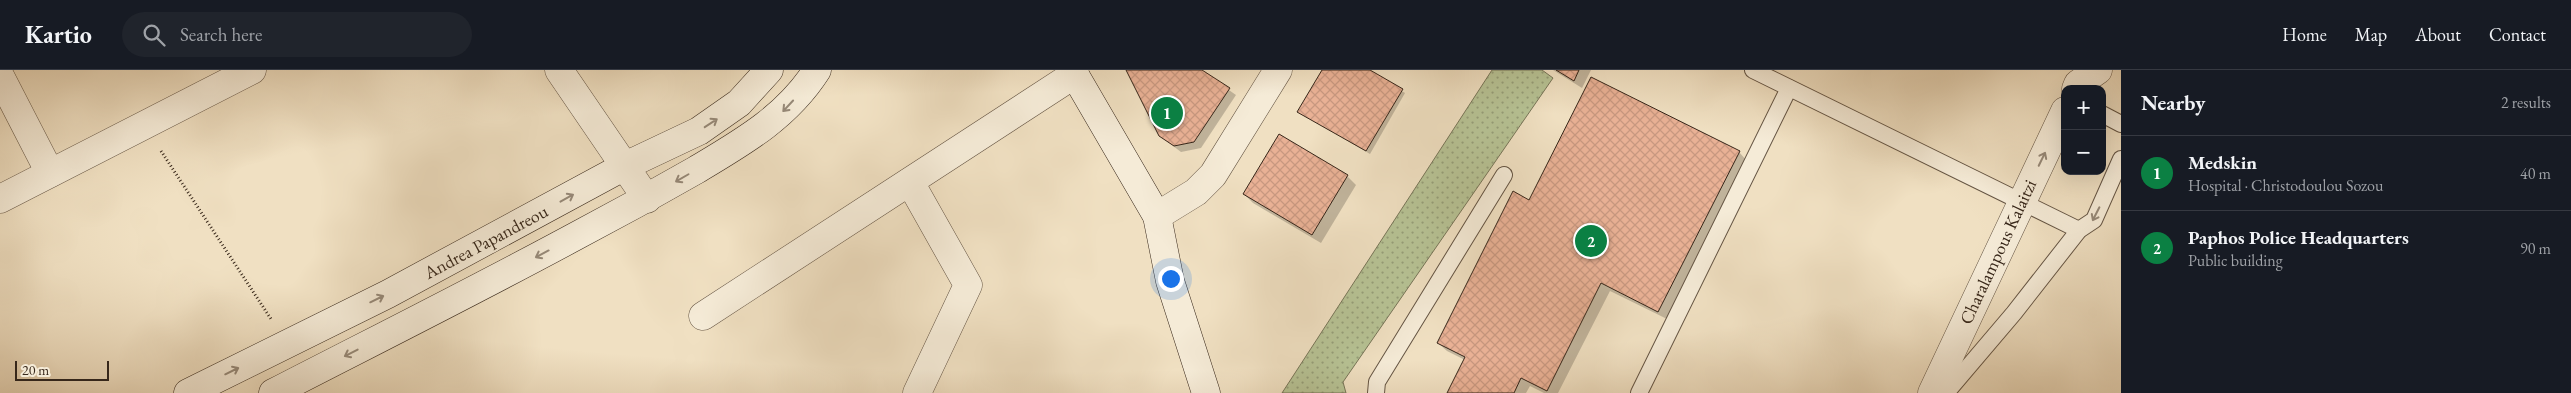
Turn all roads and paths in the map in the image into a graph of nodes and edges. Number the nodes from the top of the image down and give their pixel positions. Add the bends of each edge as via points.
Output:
1 (252, 70) edge
2 (559, 70) edge
3 (769, 70) edge
4 (817, 70) edge
5 (1278, 70) edge
6 (1753, 70) edge
7 (2098, 70) edge
8 (1074, 72) edge
9 (0, 76) edge
10 (2078, 85) edge
11 (1789, 88) junction
12 (2106, 116) edge
13 (2061, 119) edge
14 (2121, 124) edge
15 (144, 125) junction
16 (2121, 159) edge
17 (625, 166) junction
18 (50, 173) junction
19 (1504, 175) dead end
20 (910, 182) junction
21 (0, 199) edge
22 (647, 199) junction
23 (2021, 203) junction
24 (1157, 216) junction
25 (2079, 230) junction
26 (703, 316) dead end
27 (287, 343) junction
28 (188, 393) edge
29 (273, 393) edge
30 (917, 393) edge
31 (1206, 393) edge
32 (1376, 393) edge
33 (1639, 393) edge
34 (1932, 393) edge
35 (1946, 393) edge

1 - 15 street
2 - 17 street
17 -> 3 street, Andrea Papandreou via 720,118 739,103
4 -> 22 street, Andrea Papandreou via 785,110 754,136
5 - 24 street via 1213,175 1196,192
6 - 11 lane
7 - 10 street
8 - 20 street
8 - 24 street
9 - 18 street
11 - 23 lane
11 - 33 lane
12 - 14 lane
23 -> 13 street, Charalampous Kalaitzi
15 - 18 street
15 - 27 path
16 -> 25 lane via 2094,220
17 - 22 street
27 -> 17 street, Andrea Papandreou via 485,243
18 - 21 street
19 - 32 lane via 1377,382
20 - 26 street
20 - 30 street via 968,285
22 -> 29 street, Andrea Papandreou
23 - 25 lane
23 - 34 street, Charalampous Kalaitzi
24 - 31 street via 1170,281
25 - 35 lane
28 -> 27 street, Andrea Papandreou

